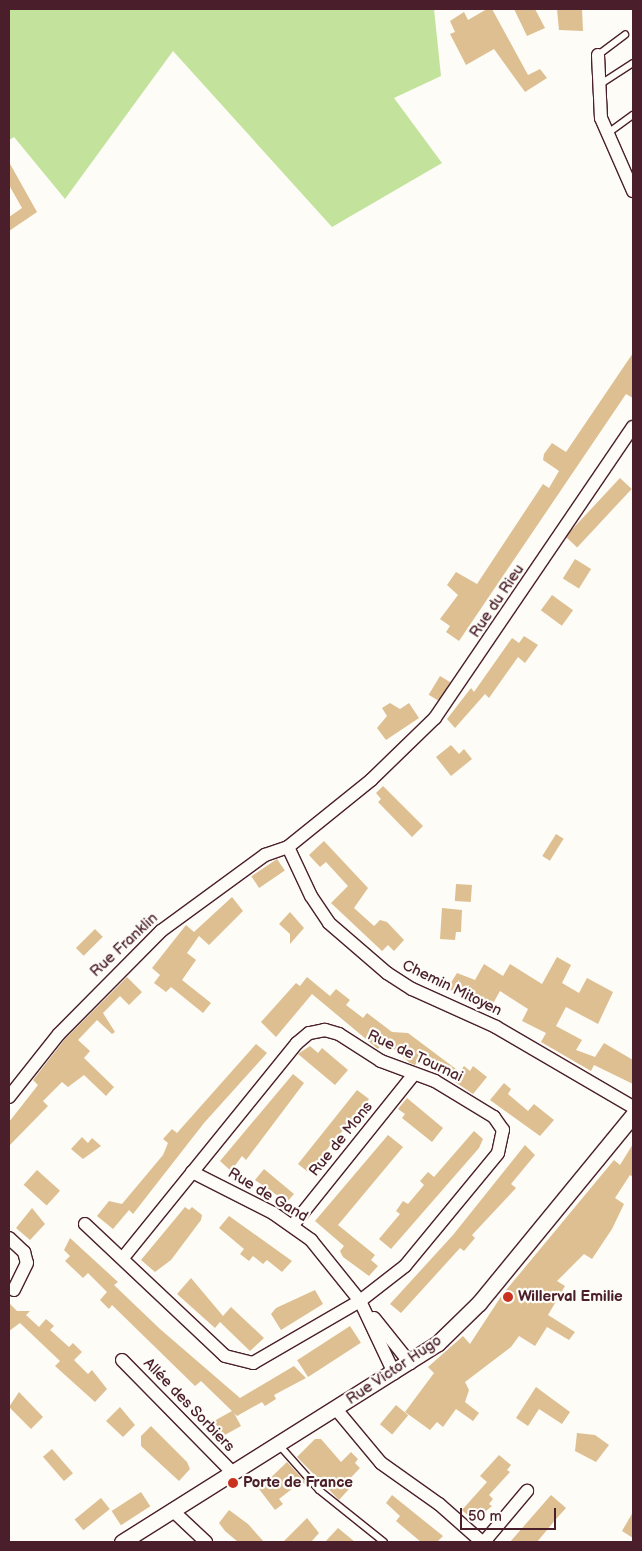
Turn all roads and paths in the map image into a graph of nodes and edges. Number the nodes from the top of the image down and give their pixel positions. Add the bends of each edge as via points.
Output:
1 (626, 35) dead end
2 (598, 55) joint
3 (633, 63) edge
4 (599, 84) junction
5 (633, 114) edge
6 (608, 133) junction
7 (633, 191) edge
8 (633, 427) edge
9 (288, 847) junction
10 (414, 1074) junction
11 (9, 1097) edge
12 (633, 1107) edge
13 (633, 1115) edge
14 (192, 1172) junction
15 (86, 1224) dead end
16 (293, 1225) junction
17 (9, 1238) edge
18 (123, 1258) junction
19 (14, 1290) dead end
20 (360, 1301) junction
21 (122, 1360) dead end
22 (410, 1363) junction
23 (394, 1373) junction
24 (336, 1410) junction
25 (279, 1445) junction
26 (233, 1472) junction
27 (527, 1491) dead end
28 (172, 1510) junction
29 (122, 1542) edge
30 (206, 1542) edge
31 (384, 1542) edge
32 (483, 1542) edge

1 - 2 lane
2 - 4 street
3 - 4 lane
4 - 6 street via 601,118
5 - 6 lane
6 - 7 street
8 - 9 street, Rue du Rieu via 435,718 371,780
9 - 11 street, Rue Franklin via 265,855 161,931 72,1020
9 - 12 street, Chemin Mitoyen via 311,896 329,923 387,973 412,990 496,1027
10 - 14 street, Rue de Tournai via 381,1061 339,1034 325,1030 309,1033 297,1043
10 - 16 street, Rue de Mons
10 - 20 street, Rue de Tournai via 435,1081 494,1117 503,1130 502,1145 414,1256
13 - 22 street, Rue Victor Hugo via 479,1303 448,1334
14 - 16 street, Rue de Gand
14 - 18 street, Rue de Tournai
15 - 18 street, Rue de Tournai
16 - 20 street, Rue de Gand via 336,1267
17 - 19 street via 24,1252 27,1263
18 - 20 street, Rue de Tournai via 225,1356 243,1363 262,1361
20 - 22 street
20 - 23 street
21 - 26 street, Allée des Sorbiers
22 - 23 street, Rue Victor Hugo
23 - 24 street, Rue Victor Hugo
24 - 25 street, Rue Victor Hugo
24 - 32 street via 381,1463 439,1504
25 - 26 street, Rue Victor Hugo
25 - 31 lane via 319,1490
26 - 28 street, Rue Victor Hugo
27 - 32 street
28 - 29 street, Rue Victor Hugo
28 - 30 street

